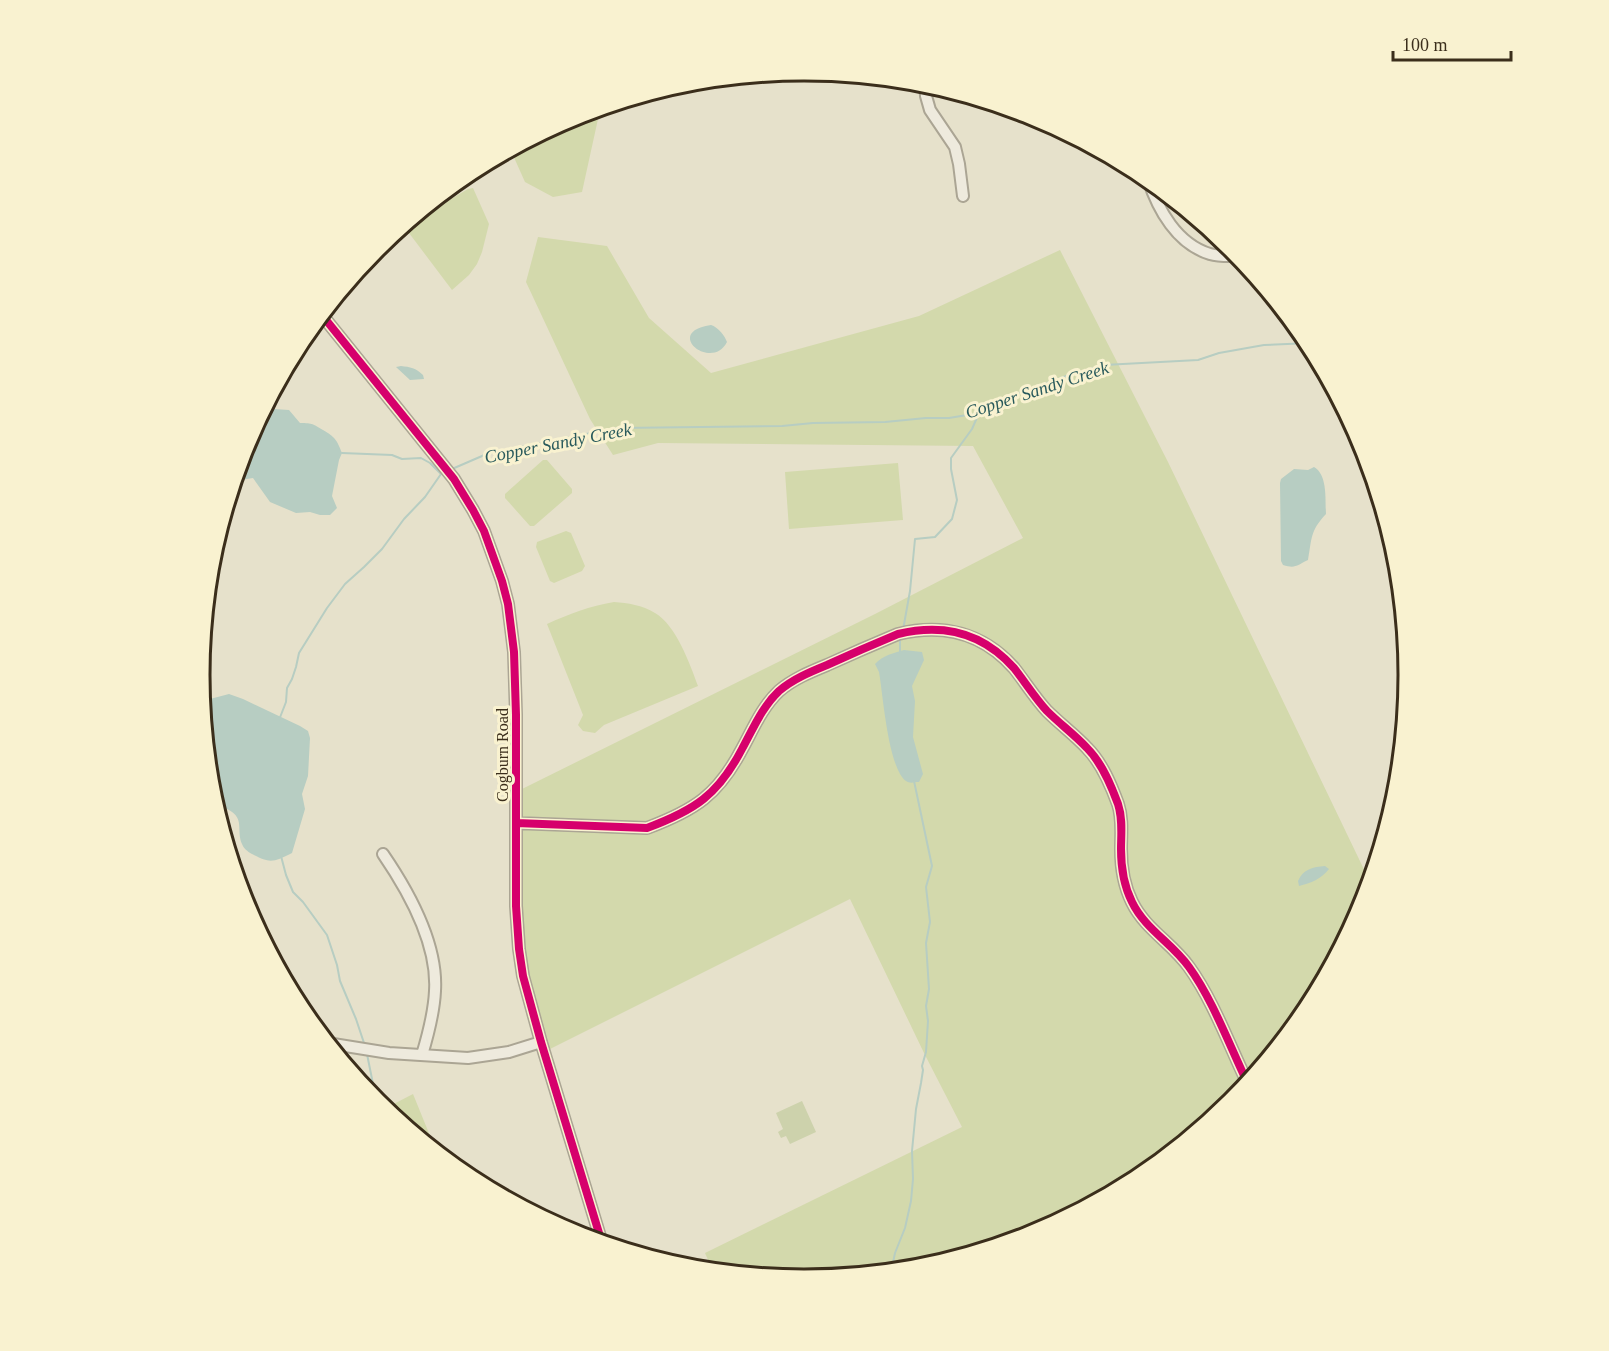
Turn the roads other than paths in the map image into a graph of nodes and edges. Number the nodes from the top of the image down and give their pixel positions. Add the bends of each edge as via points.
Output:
1 (926, 93) edge
2 (1154, 195) edge
3 (963, 196) dead end
4 (1226, 256) edge
5 (327, 322) edge
6 (516, 823) junction
7 (383, 854) dead end
8 (541, 1042) junction
9 (340, 1045) edge
10 (422, 1055) junction
11 (1244, 1075) edge
12 (599, 1233) edge

1 - 3 street via 930,110 955,147
2 - 4 street via 1167,220 1184,239 1210,254
5 - 6 street, Cogburn Road via 454,479 495,559 508,604 514,651
6 - 8 street, Cogburn Road via 519,949
6 - 11 street via 647,828 659,823 698,804 717,788 765,708 796,679 898,634 954,631 986,645 1005,660 1042,706 1088,749 1102,768 1119,806 1122,864 1132,901 1148,926 1178,953 1196,977
7 - 10 street via 413,905 432,961 436,990
8 - 10 street via 468,1058
8 - 12 street, Cogburn Road
9 - 10 street

